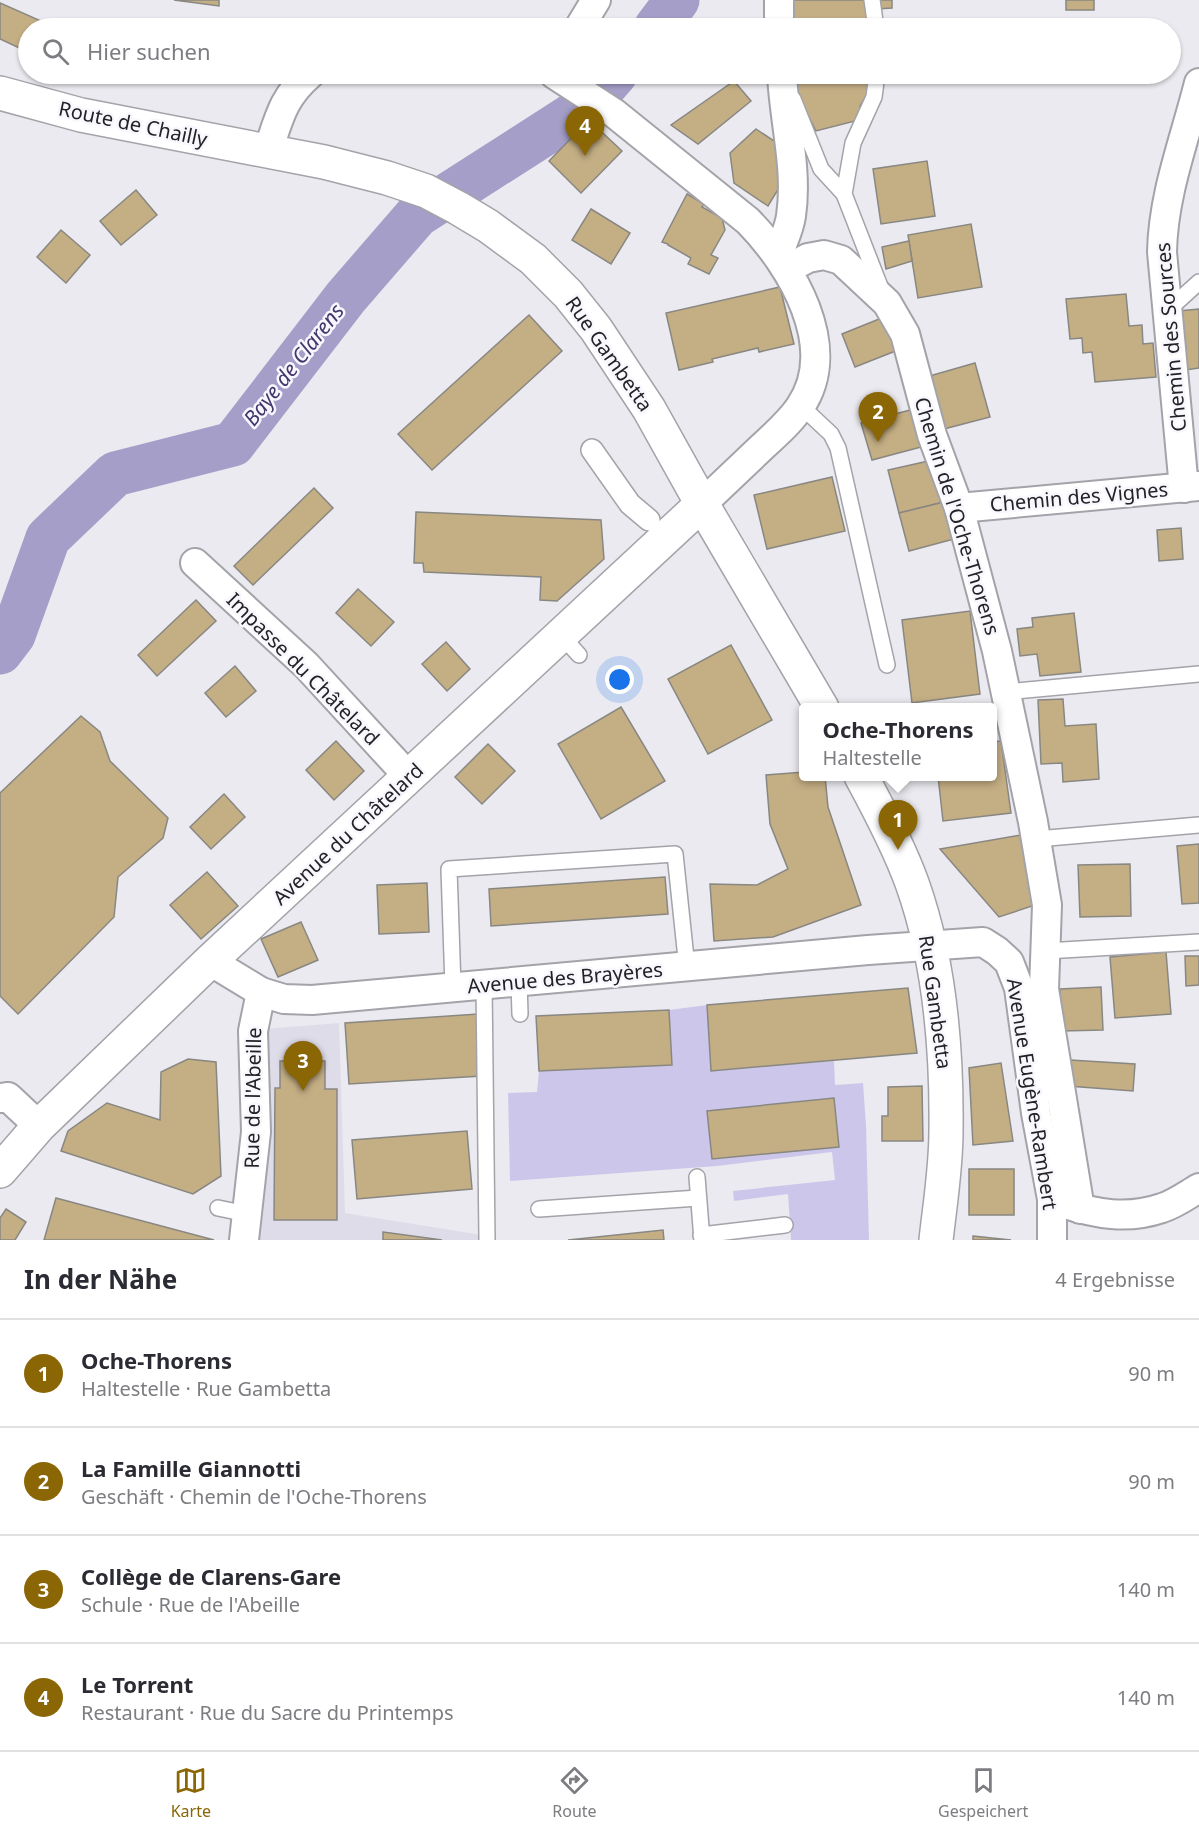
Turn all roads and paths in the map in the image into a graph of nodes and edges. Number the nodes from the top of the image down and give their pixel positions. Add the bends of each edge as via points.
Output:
1 (596, 0) edge
2 (779, 0) edge
3 (872, 0) edge
4 (585, 18) edge
5 (779, 18) edge
6 (875, 18) edge
7 (1199, 83) edge
8 (298, 84) edge
9 (569, 84) edge
10 (783, 84) edge
11 (787, 84) edge
12 (876, 84) edge
13 (0, 93) edge
14 (268, 151) junction
15 (844, 194) junction
16 (783, 263) junction
17 (1199, 282) edge
18 (887, 303) junction
19 (1167, 311) junction
20 (801, 406) junction
21 (592, 450) dead end
22 (1192, 487) edge
23 (702, 504) junction
24 (959, 508) junction
25 (649, 520) dead end
26 (195, 563) dead end
27 (887, 665) dead end
28 (1199, 674) edge
29 (1006, 692) junction
30 (819, 703) edge
31 (409, 777) junction
32 (863, 781) edge
33 (1199, 825) edge
34 (1037, 840) junction
35 (1199, 942) edge
36 (930, 945) junction
37 (1046, 951) junction
38 (210, 961) junction
39 (687, 968) junction
40 (519, 982) junction
41 (484, 984) junction
42 (453, 987) junction
43 (261, 992) junction
44 (520, 1014) dead end
45 (0, 1098) edge
46 (39, 1126) junction
47 (0, 1171) edge
48 (697, 1177) dead end
49 (1199, 1188) edge
50 (698, 1198) junction
51 (1052, 1199) junction
52 (218, 1208) dead end
53 (539, 1209) dead end
54 (1080, 1209) junction
55 (785, 1225) dead end
56 (246, 1227) edge
57 (702, 1238) edge
58 (487, 1240) edge
59 (936, 1240) edge
60 (1052, 1240) edge

1 - 4 street
2 - 5 street
3 - 6 lane
7 - 19 street, Chemin des Sources via 1162,229
8 - 14 street via 283,107
9 - 16 street via 614,113 748,222
10 - 16 street via 792,158 792,205
11 - 15 lane via 821,168
12 - 15 lane via 874,97 853,143
13 - 14 main road, Route de Chailly via 81,115
14 - 23 main road, Rue Gambetta via 387,178 426,191 488,226 533,259 596,330 649,409
15 - 18 lane
16 - 18 street, Chemin de l'Oche-Thorens via 824,255 841,260
16 - 20 street via 808,316 814,342 813,377
17 - 19 lane
18 - 24 street, Chemin de l'Oche-Thorens via 905,334 932,435
19 - 22 street, Chemin des Sources
20 - 23 street
20 - 27 lane via 831,434 838,448
21 - 25 street via 630,504
22 - 24 street, Chemin des Vignes
23 - 30 main road, Rue Gambetta
23 - 31 main road, Avenue du Châtelard via 569,645
24 - 29 street, Chemin de l'Oche-Thorens
26 - 31 street, Impasse du Châtelard via 306,665
28 - 29 lane
29 - 34 street, Chemin de l'Oche-Thorens
31 - 38 main road, Avenue du Châtelard
32 - 36 main road, Rue Gambetta via 912,882
33 - 34 lane
34 - 37 street, Chemin de l'Oche-Thorens via 1047,905
35 - 37 lane
36 - 39 street, Avenue des Brayères
36 - 51 street, Avenue Eugène-Rambert via 983,942 1009,962 1019,988
36 - 59 main road, Rue Gambetta via 945,1078 944,1174
37 - 54 street, Chemin de l'Oche-Thorens via 1044,989
38 - 43 street, Avenue des Brayères
38 - 46 main road, Avenue du Châtelard
39 - 40 street, Avenue des Brayères
39 - 42 lane via 675,854 449,869
40 - 41 street, Avenue des Brayères
40 - 44 lane
41 - 42 street, Avenue des Brayères
41 - 58 lane
42 - 43 street, Avenue des Brayères via 312,1000 284,999
43 - 56 street, Rue de l'Abeille via 253,1031 256,1132
45 - 46 street via 8,1097
46 - 47 main road, Avenue du Châtelard
48 - 50 lane
49 - 54 street via 1164,1208 1132,1216
50 - 53 lane
50 - 57 lane
51 - 54 street
51 - 60 street, Avenue Eugène-Rambert
52 - 56 lane
55 - 57 lane

